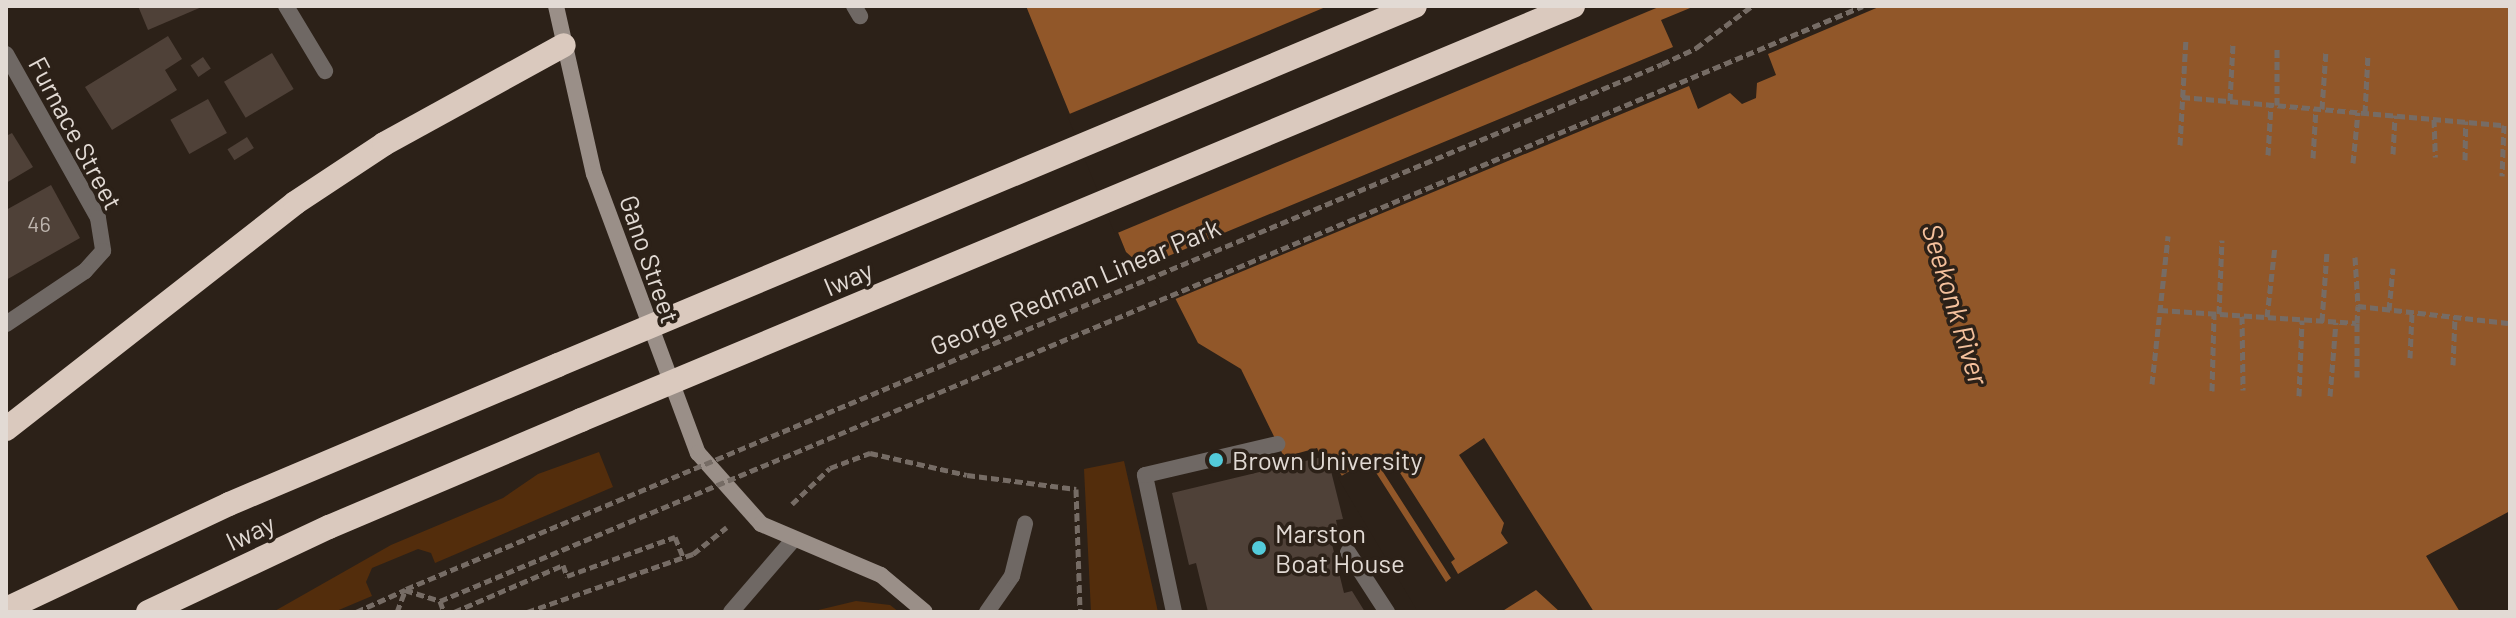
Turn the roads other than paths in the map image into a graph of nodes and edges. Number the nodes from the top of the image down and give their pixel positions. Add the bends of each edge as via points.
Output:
1 (286, 6) edge
2 (556, 6) edge
3 (1415, 6) edge
4 (1573, 6) edge
5 (564, 45) junction
6 (6, 54) edge
7 (325, 71) dead end
8 (6, 324) edge
9 (6, 429) edge
10 (1277, 444) dead end
11 (1025, 524) dead end
12 (794, 539) junction
13 (1348, 552) dead end
14 (6, 609) edge
15 (148, 612) edge
16 (731, 612) edge
17 (925, 612) edge
18 (987, 612) edge
19 (1174, 612) edge
20 (1387, 612) edge

1 - 7 street
2 - 5 street, Gano Street
3 - 14 highway, Iway, bridge via 229,504
4 - 15 highway, Iway, bridge via 315,533
5 - 9 highway via 384,144 295,203
5 - 12 street, Gano Street via 585,147 678,411 705,465 744,509
6 - 8 street, Furnace Street via 70,163 103,235 103,251 85,271
10 - 19 street via 1145,475
11 - 18 street via 1012,576
12 - 16 street
12 - 17 street, Gano Street via 881,575
13 - 20 street

